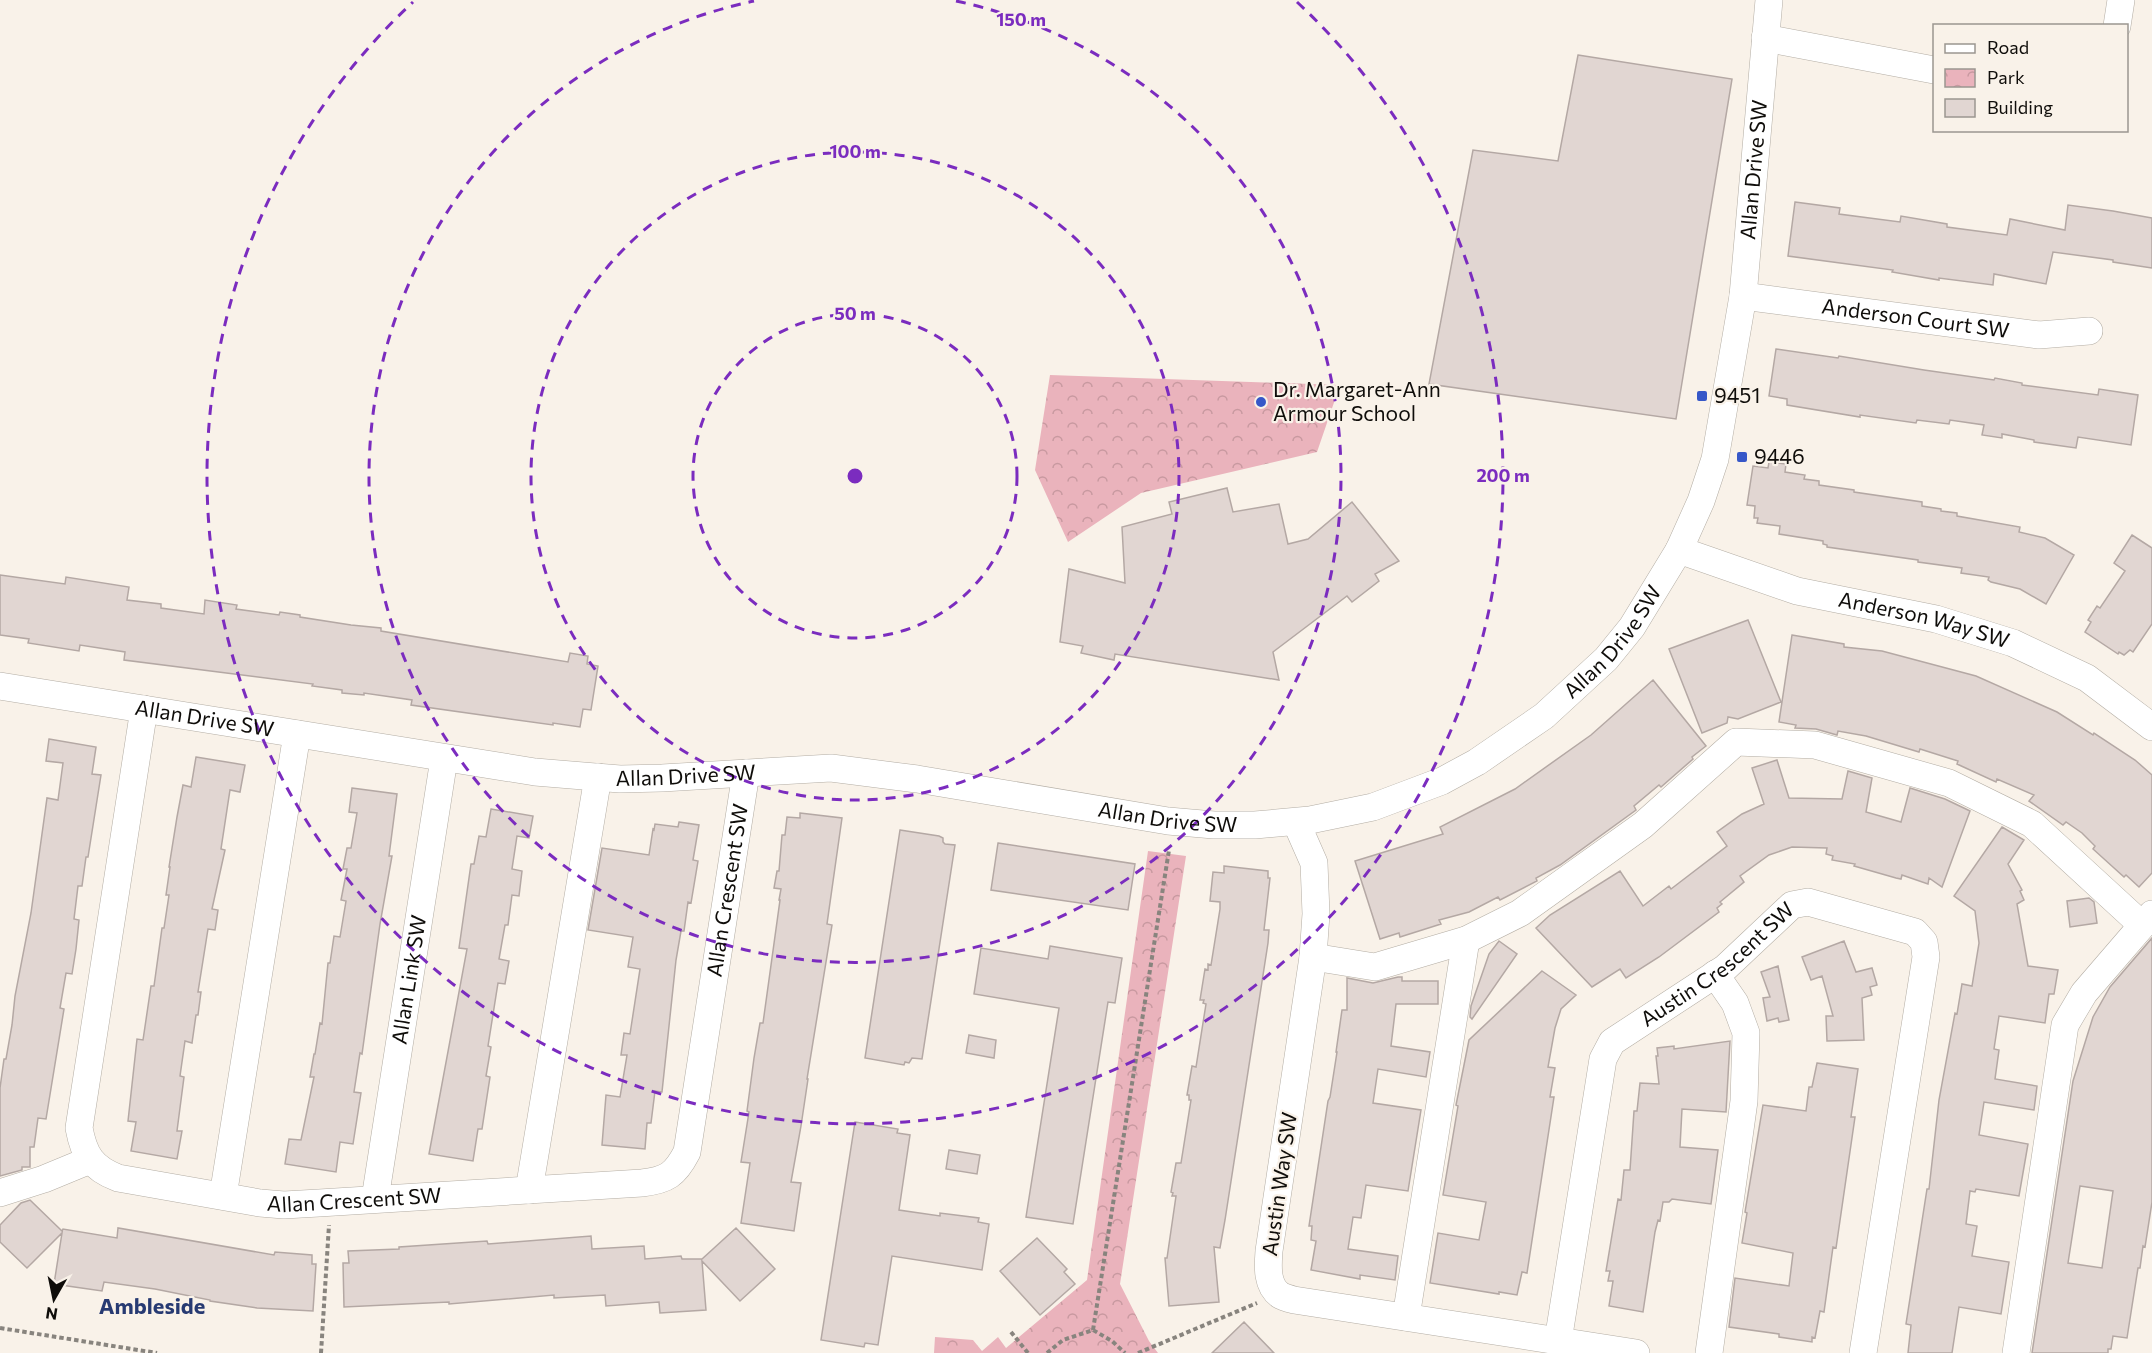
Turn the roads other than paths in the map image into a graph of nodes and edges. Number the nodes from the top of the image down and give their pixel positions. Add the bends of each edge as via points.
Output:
1 (1769, 0) edge
2 (2121, 0) edge
3 (2117, 24) edge
4 (1765, 38) junction
5 (1933, 70) edge
6 (1743, 296) junction
7 (2089, 331) dead end
8 (1679, 550) junction
9 (0, 690) edge
10 (144, 709) junction
11 (2149, 719) edge
12 (297, 734) junction
13 (444, 759) junction
14 (746, 773) junction
15 (598, 777) junction
16 (1296, 822) junction
17 (2147, 920) edge
18 (1466, 940) junction
19 (1313, 957) junction
20 (1715, 974) junction
21 (90, 1160) junction
22 (529, 1190) junction
23 (0, 1193) edge
24 (223, 1196) junction
25 (375, 1199) junction
26 (1406, 1317) junction
27 (1558, 1341) junction
28 (1636, 1353) edge
29 (1709, 1353) edge
30 (1863, 1353) edge
31 (2016, 1353) edge

1 - 4 street, Allan Drive SW
2 - 3 street
4 - 5 street
4 - 6 street, Allan Drive SW
6 - 7 street, Anderson Court SW via 2039,335
6 - 8 street, Allan Drive SW via 1715,459
8 - 11 street, Anderson Way SW via 1797,591 1936,619 2013,643 2087,678
8 - 16 street, Allan Drive SW via 1626,635 1606,659 1544,716 1477,762 1416,792 1373,807
9 - 10 street, Allan Drive SW
10 - 12 street, Allan Drive SW
10 - 21 street via 79,1128
12 - 13 street, Allan Drive SW
12 - 24 street
13 - 15 street, Allan Drive SW
13 - 25 street, Allan Link SW
14 - 15 street, Allan Drive SW
14 - 16 street, Allan Drive SW via 831,768 1168,820 1214,825
14 - 22 street, Allan Crescent SW via 687,1152 678,1170 660,1181
15 - 22 street
16 - 19 street, Austin Way SW via 1314,863
17 - 18 street via 2032,824 1949,783 1815,745 1736,742 1643,825 1520,913
17 - 31 street via 2084,993 2065,1025
18 - 19 street via 1375,967
18 - 26 street
19 - 26 street, Austin Way SW via 1268,1269 1279,1294 1294,1300
20 - 27 street, Austin Crescent SW via 1612,1042 1603,1059
20 - 29 street via 1735,1003 1746,1033 1744,1101
20 - 30 street, Austin Crescent SW via 1792,905 1808,902 1915,932 1924,942 1926,957
21 - 23 street
21 - 24 street, Allan Crescent SW via 103,1173 118,1178
22 - 25 street, Allan Crescent SW
24 - 25 street, Allan Crescent SW via 284,1205
26 - 27 street
27 - 28 street

